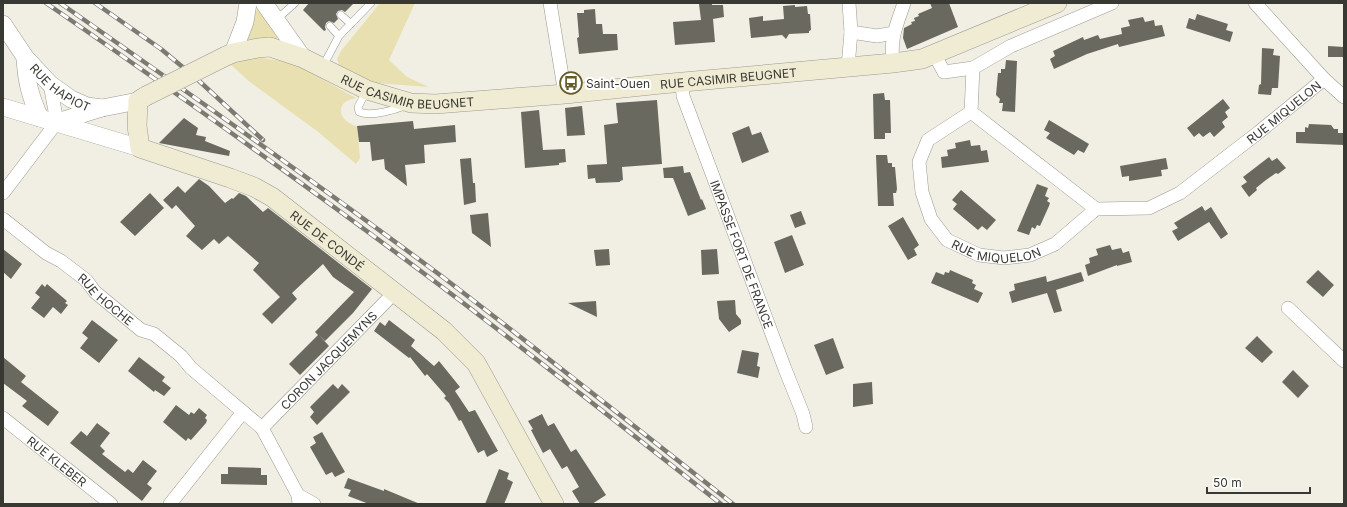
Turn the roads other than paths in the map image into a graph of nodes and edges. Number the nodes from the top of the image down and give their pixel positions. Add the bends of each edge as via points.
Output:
1 (248, 3) edge
2 (264, 3) edge
3 (295, 3) edge
4 (371, 3) edge
5 (550, 3) edge
6 (849, 3) edge
7 (904, 3) edge
8 (1058, 3) edge
9 (1112, 3) edge
10 (1255, 3) edge
11 (342, 15) dead end
12 (276, 20) junction
13 (3, 24) edge
14 (350, 24) junction
15 (330, 26) dead end
16 (852, 32) junction
17 (894, 33) junction
18 (339, 36) junction
19 (934, 54) junction
20 (230, 55) junction
21 (25, 57) junction
22 (303, 58) junction
23 (893, 63) junction
24 (848, 67) junction
25 (321, 68) junction
26 (973, 68) junction
27 (1324, 79) junction
28 (682, 82) junction
29 (50, 84) junction
30 (565, 94) junction
31 (1344, 97) edge
32 (142, 99) junction
33 (3, 106) edge
34 (102, 108) junction
35 (971, 112) junction
36 (40, 118) junction
37 (57, 122) junction
38 (140, 148) junction
39 (3, 193) edge
40 (1096, 208) junction
41 (3, 219) edge
42 (395, 292) junction
43 (1288, 308) dead end
44 (1344, 361) edge
45 (243, 412) junction
46 (3, 418) edge
47 (806, 427) dead end
48 (262, 428) junction
49 (300, 501) edge
50 (110, 504) edge
51 (170, 504) edge
52 (314, 504) edge
53 (554, 504) edge

1 - 20 street via 245,22
2 - 12 street
3 - 12 lane
4 - 14 lane
5 - 30 street
6 - 16 street
7 - 17 street
8 - 19 main road, RUE CASIMIR BEUGNET
9 - 26 street via 1011,46
10 - 27 street
11 - 14 lane
12 - 22 street
13 - 21 street, RUE HAPIOT
14 - 18 lane
15 - 18 lane
16 - 17 street via 877,36
16 - 24 street
17 - 23 street
18 - 25 lane
19 - 23 main road, RUE CASIMIR BEUGNET via 922,59
19 - 26 street via 944,72
20 - 22 main road, RUE CASIMIR BEUGNET via 270,47
20 - 32 main road, RUE CASIMIR BEUGNET, bridge
21 - 29 street, RUE HAPIOT
21 - 36 street, RUE HAPIOT via 28,87
22 - 25 main road, RUE CASIMIR BEUGNET
23 - 24 main road, RUE CASIMIR BEUGNET
24 - 28 main road, RUE CASIMIR BEUGNET
25 - 30 main road, RUE CASIMIR BEUGNET via 366,90 411,103 435,104
26 - 35 street
27 - 31 street
27 - 40 street, RUE MIQUELON via 1180,193 1149,208
28 - 30 main road, RUE CASIMIR BEUGNET
28 - 47 street, IMPASSE FORT DE FRANCE via 683,96 782,362 804,414
29 - 34 street, RUE HAPIOT via 87,106
29 - 37 street
32 - 34 street
32 - 38 main road via 137,126
33 - 36 street, RUE DE CONDÉ
34 - 37 street
35 - 40 street
35 - 40 street, RUE MIQUELON via 928,140 919,162 922,192 931,219 948,240 979,256 1004,258 1030,255 1055,244
36 - 37 street, RUE DE CONDÉ
37 - 38 street, RUE DE CONDÉ
37 - 39 street
38 - 42 main road, RUE DE CONDÉ via 261,190
41 - 45 street, RUE HOCHE via 86,280 95,292 141,330 154,334
42 - 48 street, CORON JACQUEMYNS
42 - 53 main road, RUE DE CONDÉ via 444,331 476,362
43 - 44 street
45 - 48 street, RUE HOCHE
45 - 51 street
46 - 50 street, RUE KLEBER
48 - 49 street
49 - 52 street

